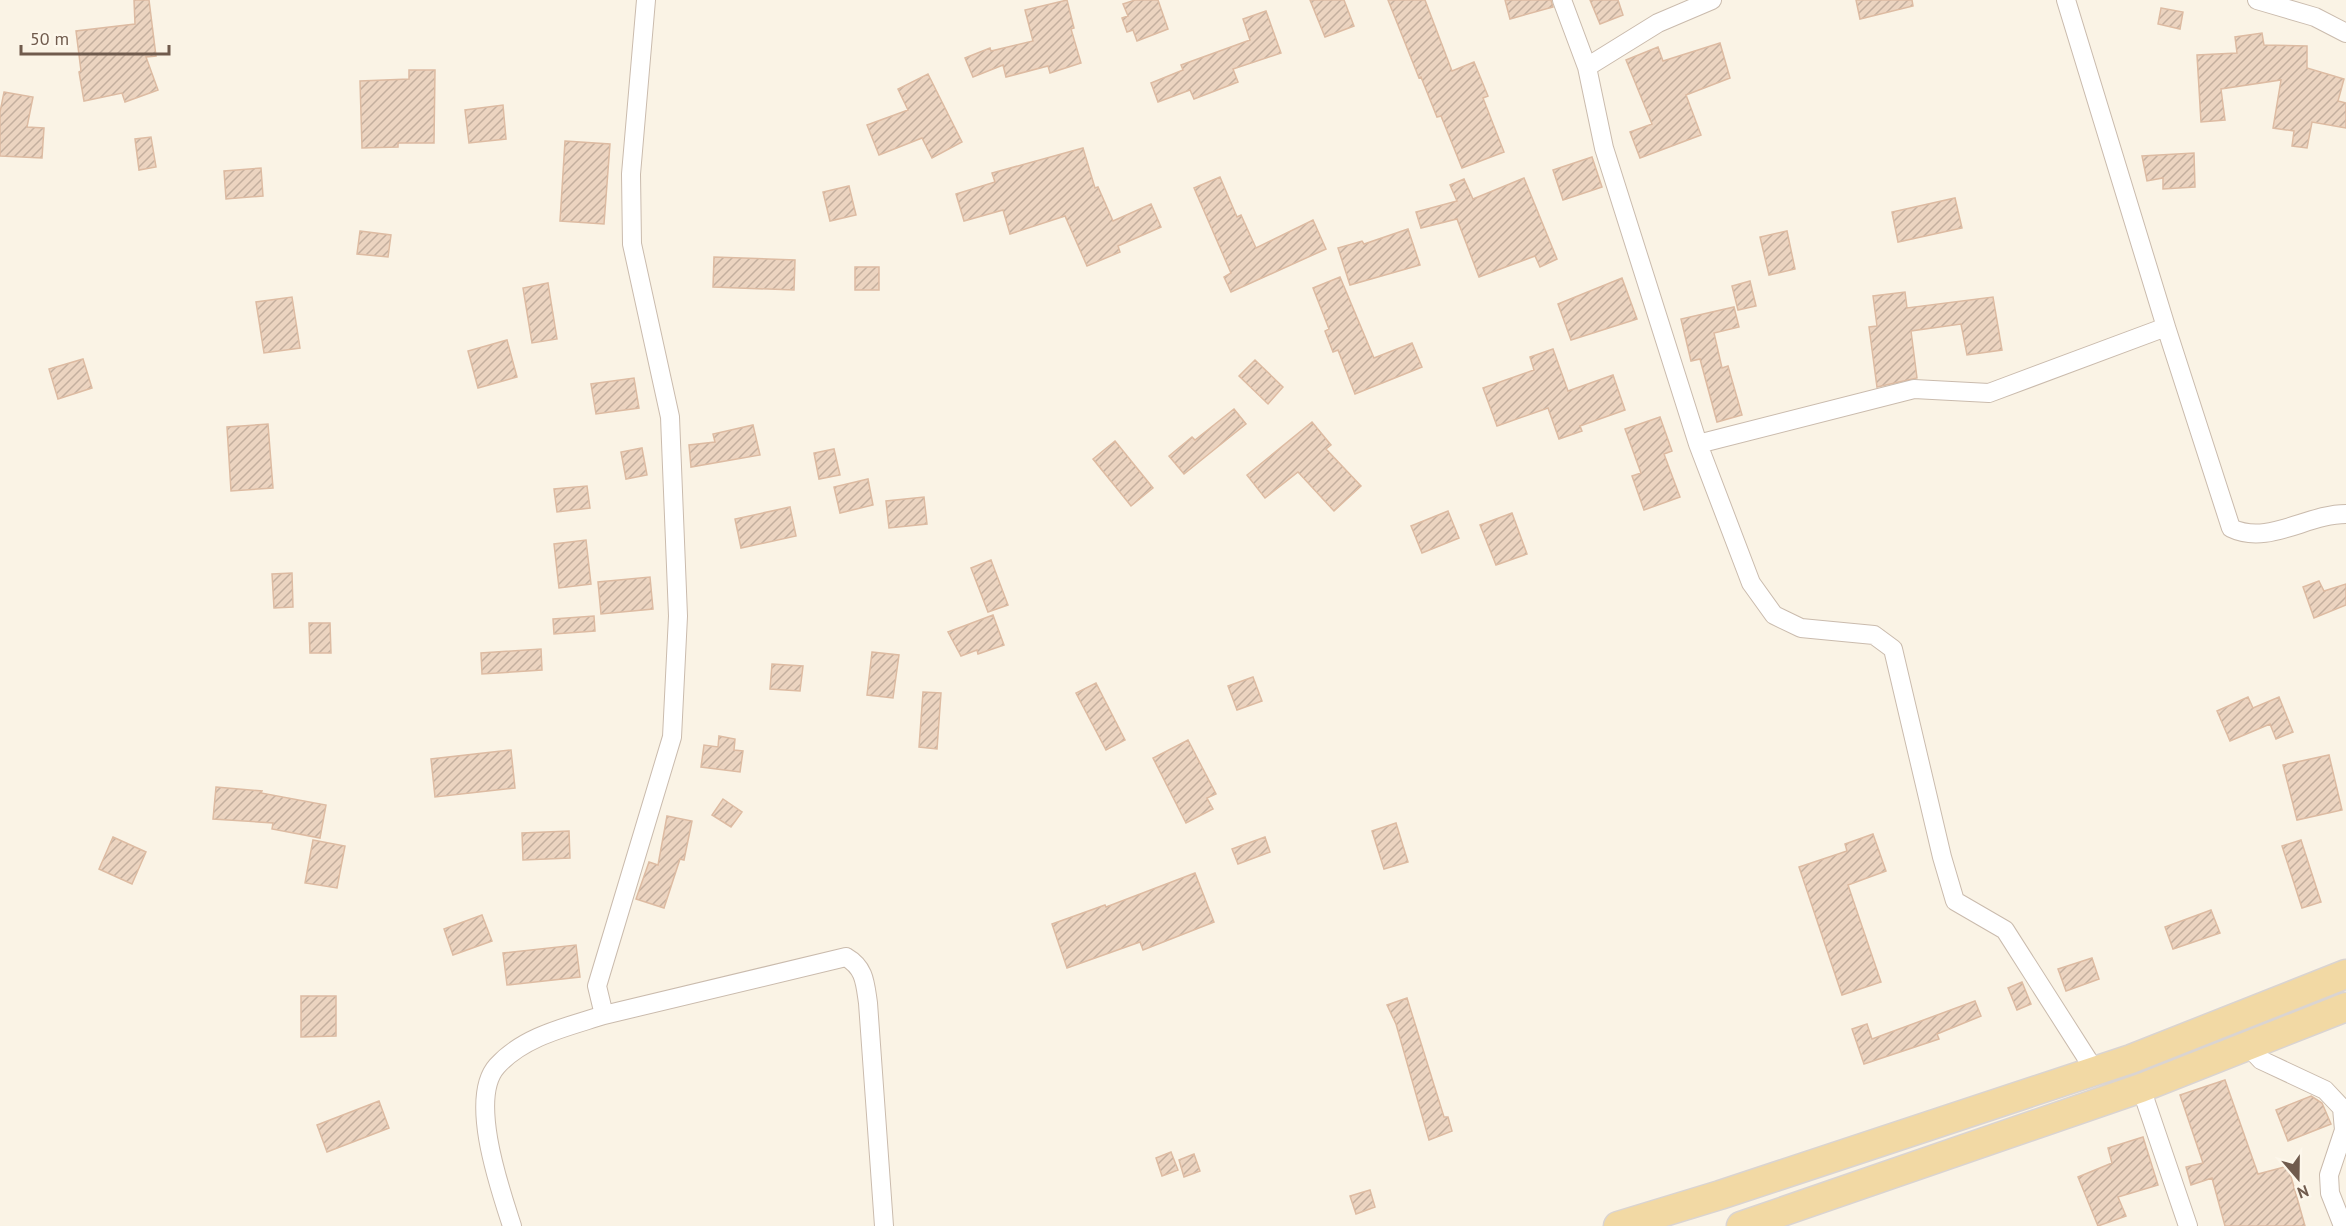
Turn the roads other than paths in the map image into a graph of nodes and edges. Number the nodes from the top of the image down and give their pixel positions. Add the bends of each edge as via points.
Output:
1 (646, 0) edge
2 (1562, 0) edge
3 (1712, 0) edge
4 (2066, 0) edge
5 (2257, 0) edge
6 (2346, 33) edge
7 (1587, 67) junction
8 (2166, 327) junction
9 (1698, 444) junction
10 (2346, 514) edge
11 (2346, 974) edge
12 (2346, 1007) edge
13 (604, 1015) junction
14 (2247, 1045) junction
15 (2095, 1071) junction
16 (2141, 1088) junction
17 (512, 1226) edge
18 (884, 1226) edge
19 (1618, 1226) edge
20 (1741, 1226) edge
21 (2188, 1226) edge
22 (2343, 1226) edge

1 - 13 street via 630,174 632,244 670,417 678,616 672,737 597,986
2 - 7 street
3 - 7 street via 1658,23
4 - 8 street
5 - 6 street via 2315,17
7 - 9 street via 1604,148
8 - 9 street via 1989,393 1914,389
8 - 10 street via 2231,528 2244,535 2264,534 2329,514
9 - 15 street via 1751,583 1774,615 1801,628 1874,635 1893,649 1955,901 2005,930
11 - 15 main road
12 - 14 main road
13 - 17 street via 545,1034 516,1049 495,1067 486,1088 485,1120
13 - 18 street via 846,957 856,963 863,974 868,1003
14 - 16 main road
14 - 22 street via 2261,1060 2325,1090 2342,1108 2344,1130 2330,1175 2330,1193
15 - 19 main road
16 - 20 main road
16 - 21 street

